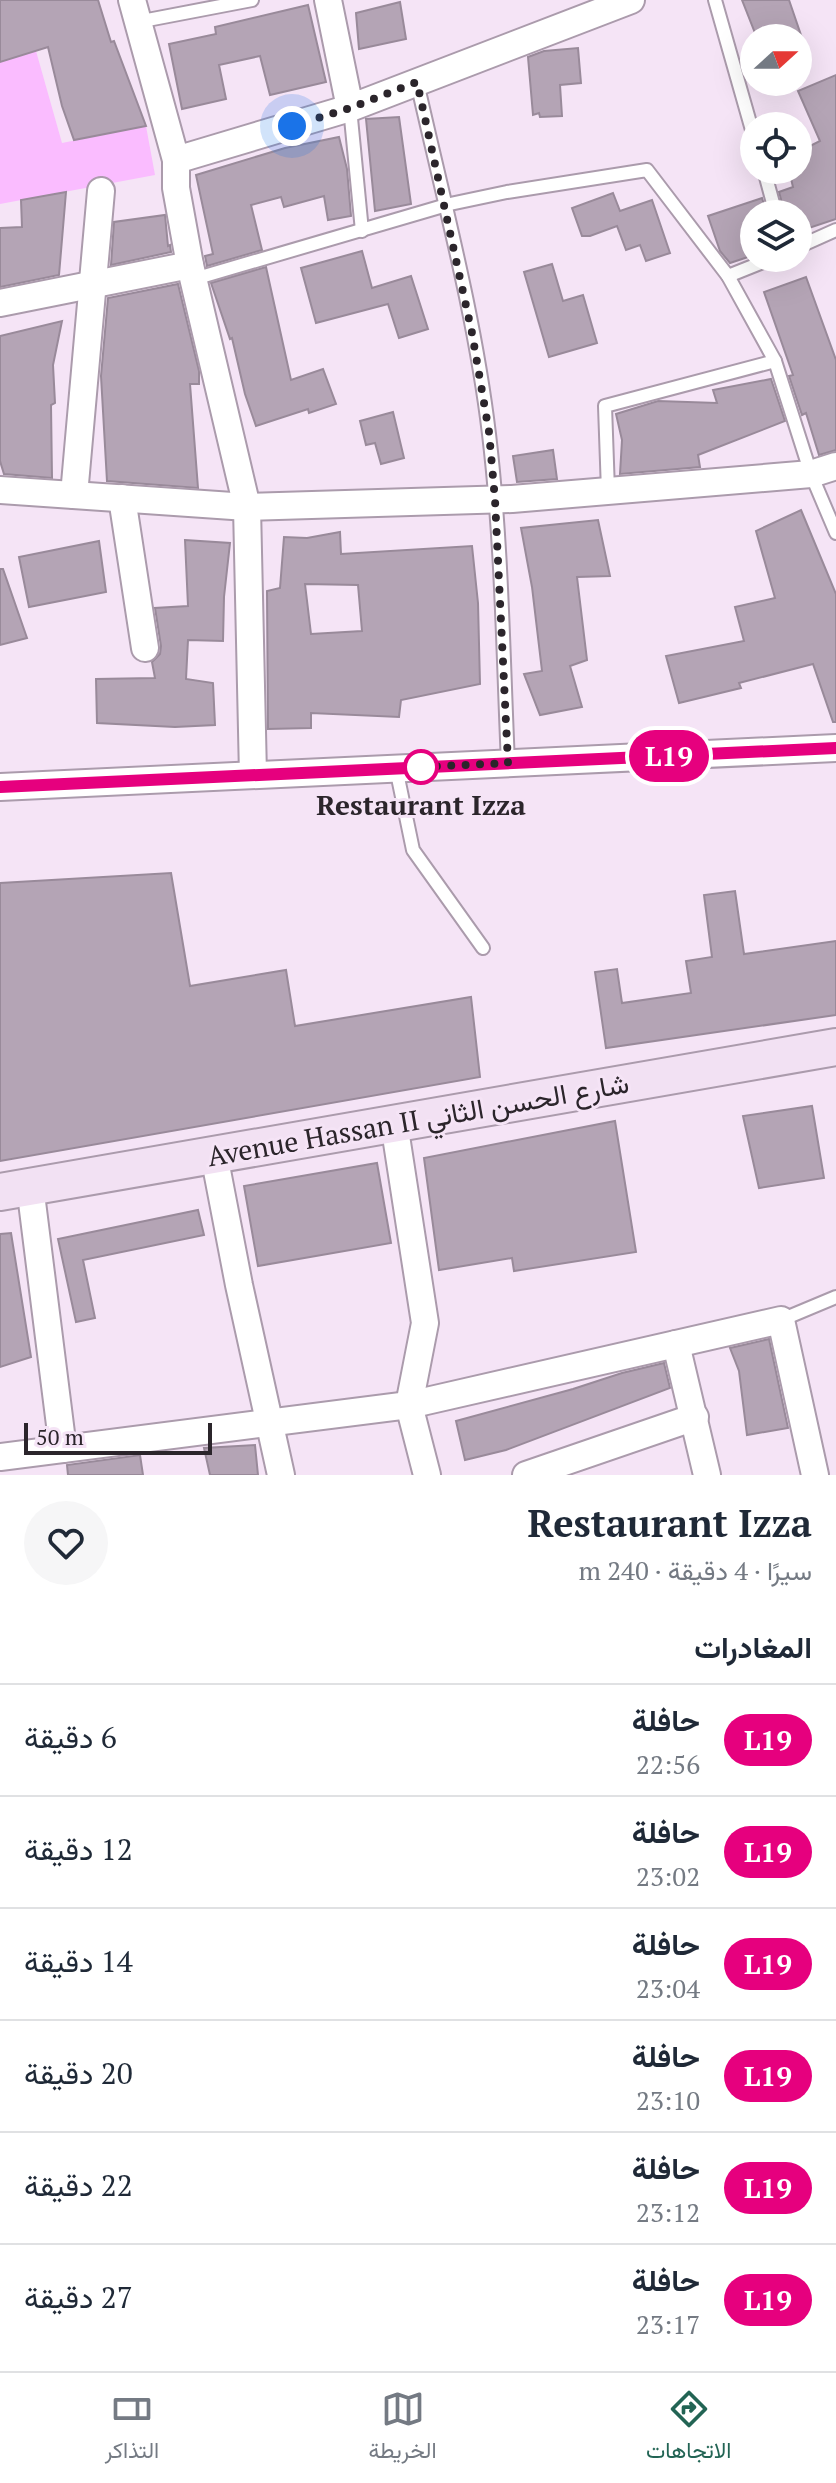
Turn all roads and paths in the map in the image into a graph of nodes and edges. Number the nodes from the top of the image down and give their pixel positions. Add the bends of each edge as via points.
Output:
1 (252, 0) edge
2 (328, 0) edge
3 (631, 0) edge
4 (715, 0) edge
5 (134, 11) edge
6 (417, 82) junction
7 (350, 108) junction
8 (747, 112) edge
9 (176, 160) junction
10 (101, 191) dead end
11 (445, 206) junction
12 (836, 230) edge
13 (362, 231) junction
14 (812, 241) edge
15 (740, 271) edge
16 (192, 272) junction
17 (728, 276) junction
18 (94, 285) junction
19 (0, 303) edge
20 (775, 361) junction
21 (824, 470) edge
22 (0, 490) edge
23 (608, 491) junction
24 (74, 495) junction
25 (122, 498) junction
26 (495, 500) junction
27 (247, 507) junction
28 (836, 533) edge
29 (145, 648) dead end
30 (836, 748) edge
31 (508, 763) junction
32 (396, 768) junction
33 (253, 775) junction
34 (0, 787) edge
35 (483, 948) dead end
36 (836, 1047) edge
37 (394, 1123) junction
38 (214, 1155) junction
39 (15, 1189) edge
40 (836, 1297) edge
41 (781, 1320) junction
42 (676, 1344) junction
43 (409, 1405) junction
44 (695, 1417) junction
45 (271, 1423) junction
46 (63, 1449) junction
47 (0, 1457) edge
48 (281, 1475) edge
49 (427, 1475) edge
50 (528, 1475) edge
51 (707, 1475) edge
52 (815, 1475) edge

1 - 5 lane
2 - 7 street
3 - 6 street
4 - 8 lane
5 - 9 street
6 - 7 street
6 - 11 lane
7 - 9 street
7 - 13 lane
9 - 16 street
10 - 18 street
11 - 13 lane
11 - 17 lane via 647,170
11 - 26 lane via 489,432
12 - 14 lane
13 - 16 lane
15 - 17 lane
16 - 18 street
16 - 27 street
17 - 20 lane
18 - 19 street
18 - 24 street
20 - 21 lane
20 - 23 lane via 605,406
21 - 23 street
21 - 28 lane
22 - 24 street
23 - 26 street
24 - 25 street
25 - 27 street
25 - 29 street
26 - 27 street
26 - 31 lane
27 - 33 street
30 - 31 street
31 - 32 street
32 - 33 street
32 - 35 lane via 413,850
33 - 34 street
36 - 37 street, Avenue Hassan II شارع الحسن الثاني
37 - 38 street, Avenue Hassan II شارع الحسن الثاني
37 - 43 street via 425,1323
38 - 39 street, Avenue Hassan II شارع الحسن الثاني
38 - 45 street
39 - 46 street
40 - 41 lane
41 - 42 street
41 - 52 street
42 - 43 street
42 - 44 street
43 - 45 street
43 - 49 street
44 - 50 street
44 - 51 street
45 - 46 street
45 - 48 street
46 - 47 street

